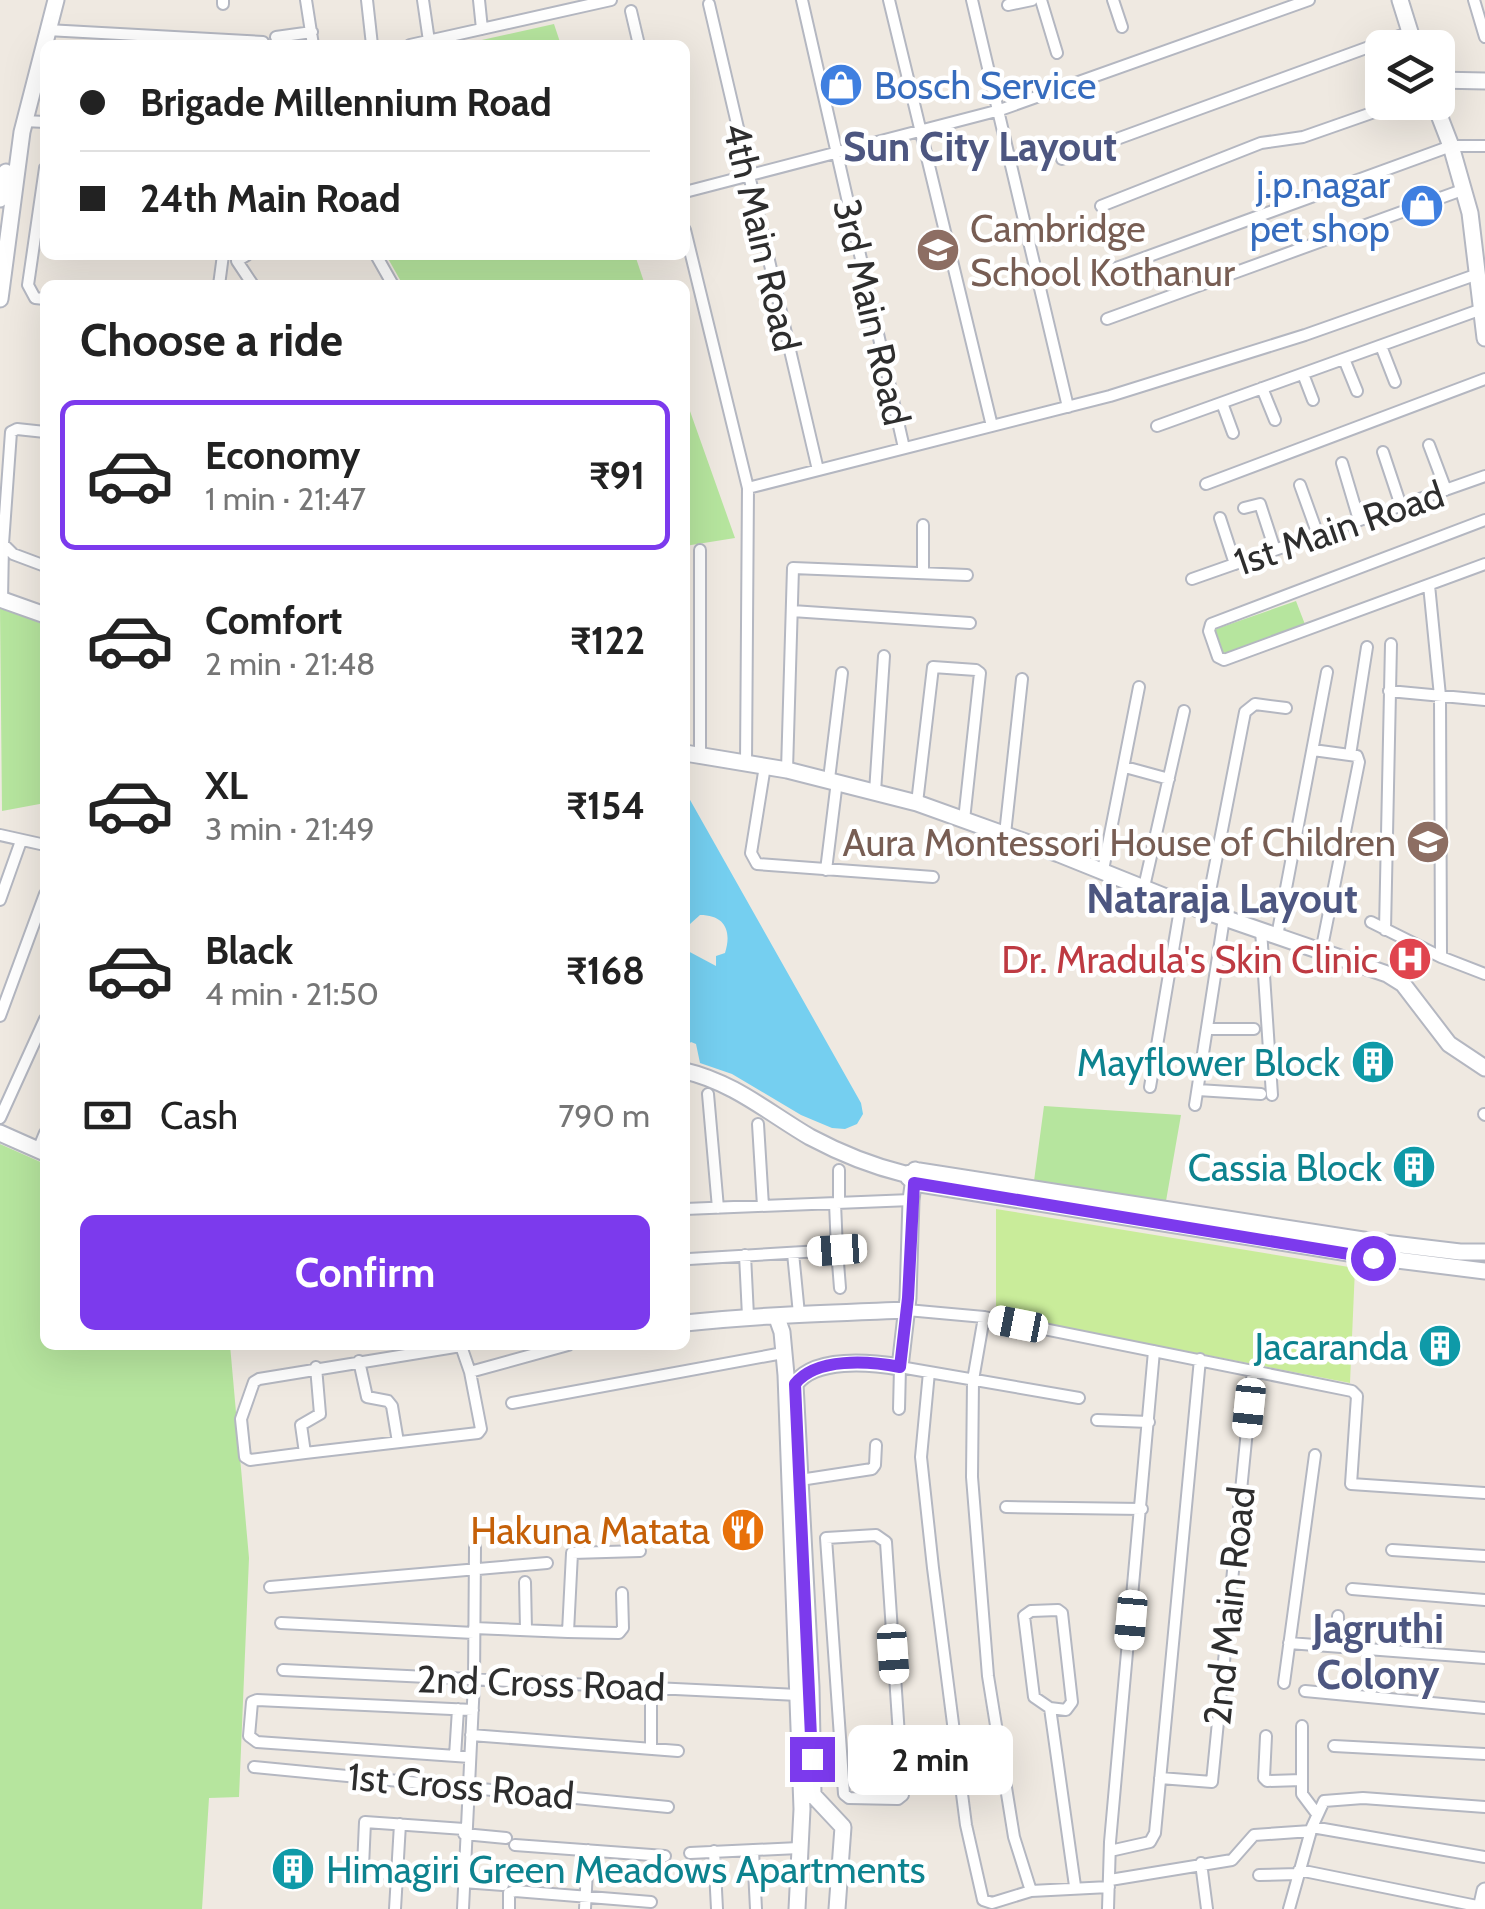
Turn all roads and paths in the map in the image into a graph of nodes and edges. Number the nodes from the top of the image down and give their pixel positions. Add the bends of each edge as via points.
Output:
1 (56, 0) edge
2 (306, 0) edge
3 (367, 0) edge
4 (422, 0) edge
5 (479, 0) edge
6 (537, 0) edge
7 (607, 0) edge
8 (802, 0) edge
9 (889, 0) edge
10 (972, 0) edge
11 (1032, 0) edge
12 (1041, 0) edge
13 (1112, 0) edge
14 (1309, 0) edge
15 (1400, 0) edge
16 (1474, 0) edge
17 (709, 4) dead end
18 (1008, 5) dead end
19 (631, 11) dead end
20 (539, 16) junction
21 (1122, 27) dead end
22 (482, 29) junction
23 (47, 30) junction
24 (1409, 30) edge
25 (1485, 37) edge
26 (276, 38) dead end
27 (313, 39) edge
28 (45, 40) edge
29 (157, 40) edge
30 (371, 40) edge
31 (428, 40) edge
32 (432, 40) edge
33 (638, 40) edge
34 (1057, 53) dead end
35 (1365, 56) edge
36 (40, 71) edge
37 (1455, 80) edge
38 (1485, 81) edge
39 (1000, 110) junction
40 (1365, 115) edge
41 (1441, 120) edge
42 (40, 123) edge
43 (23, 126) junction
44 (920, 130) junction
45 (1451, 146) junction
46 (1485, 146) edge
47 (834, 153) junction
48 (1062, 159) dead end
49 (747, 176) junction
50 (1465, 189) junction
51 (690, 191) edge
52 (0, 200) edge
53 (40, 202) edge
54 (1101, 206) dead end
55 (1478, 213) edge
56 (690, 250) edge
57 (240, 260) edge
58 (1478, 274) junction
59 (1097, 275) dead end
60 (250, 280) edge
61 (40, 298) edge
62 (0, 299) edge
63 (1482, 309) junction
64 (1106, 318) dead end
65 (1485, 338) edge
66 (1381, 346) junction
67 (1344, 359) junction
68 (1303, 374) junction
69 (1485, 380) edge
70 (1395, 382) dead end
71 (1262, 388) junction
72 (1357, 391) dead end
73 (1313, 400) dead end
74 (1222, 403) junction
75 (1068, 407) junction
76 (1275, 420) dead end
77 (992, 426) junction
78 (1157, 426) dead end
79 (40, 431) edge
80 (1232, 433) dead end
81 (1429, 445) dead end
82 (904, 448) junction
83 (1383, 452) dead end
84 (1342, 463) dead end
85 (818, 470) junction
86 (1485, 476) edge
87 (1206, 484) dead end
88 (1300, 484) dead end
89 (748, 488) junction
90 (1446, 490) junction
91 (1401, 506) junction
92 (1244, 508) dead end
93 (1220, 518) dead end
94 (1359, 520) junction
95 (1485, 520) edge
96 (923, 525) dead end
97 (1318, 535) junction
98 (3, 544) junction
99 (700, 550) dead end
100 (1275, 550) junction
101 (40, 564) edge
102 (1236, 564) junction
103 (1485, 564) edge
104 (922, 573) junction
105 (967, 576) dead end
106 (1192, 579) dead end
107 (1429, 585) junction
108 (1, 599) edge
109 (792, 610) junction
110 (40, 613) edge
111 (970, 623) dead end
112 (1391, 644) dead end
113 (1367, 647) dead end
114 (884, 656) dead end
115 (1327, 672) dead end
116 (842, 673) dead end
117 (1022, 678) dead end
118 (1139, 688) dead end
119 (1389, 692) junction
120 (1440, 696) junction
121 (1485, 700) edge
122 (1286, 708) dead end
123 (1184, 711) dead end
124 (1313, 750) junction
125 (692, 754) edge
126 (1354, 756) junction
127 (746, 763) junction
128 (765, 766) junction
129 (1125, 768) junction
130 (786, 770) junction
131 (1170, 779) junction
132 (833, 780) junction
133 (875, 792) junction
134 (916, 804) junction
135 (964, 820) junction
136 (1005, 834) junction
137 (0, 835) edge
138 (20, 840) junction
139 (40, 844) edge
140 (826, 870) junction
141 (1103, 870) junction
142 (933, 877) dead end
143 (1144, 887) junction
144 (0, 900) edge
145 (1181, 903) junction
146 (40, 908) edge
147 (1206, 912) junction
148 (1224, 918) junction
149 (1370, 922) dead end
150 (1386, 930) junction
151 (1269, 933) junction
152 (1321, 952) junction
153 (1441, 957) junction
154 (1485, 974) edge
155 (0, 1016) edge
156 (1207, 1029) junction
157 (40, 1030) edge
158 (1254, 1030) dead end
159 (1485, 1068) edge
160 (690, 1073) edge
161 (1150, 1087) dead end
162 (1198, 1090) junction
163 (708, 1094) dead end
164 (1196, 1105) dead end
165 (0, 1118) edge
166 (758, 1124) dead end
167 (0, 1133) edge
168 (40, 1152) edge
169 (839, 1170) dead end
170 (911, 1176) junction
171 (911, 1200) junction
172 (837, 1203) junction
173 (763, 1206) junction
174 (718, 1208) junction
175 (690, 1209) edge
176 (837, 1250) junction
177 (794, 1252) junction
178 (1485, 1252) edge
179 (745, 1255) junction
180 (690, 1259) edge
181 (1485, 1271) edge
182 (840, 1288) dead end
183 (907, 1310) junction
184 (799, 1314) junction
185 (748, 1316) junction
186 (984, 1317) junction
187 (777, 1318) junction
188 (690, 1322) edge
189 (434, 1350) edge
190 (462, 1350) edge
191 (550, 1350) edge
192 (1154, 1351) junction
193 (783, 1354) junction
194 (1200, 1359) junction
195 (359, 1361) junction
196 (316, 1367) junction
197 (900, 1367) junction
198 (1253, 1370) junction
199 (470, 1372) junction
200 (929, 1372) junction
201 (973, 1380) junction
202 (788, 1381) junction
203 (1078, 1398) dead end
204 (512, 1403) dead end
205 (899, 1409) dead end
206 (1097, 1420) dead end
207 (1149, 1422) junction
208 (398, 1442) junction
209 (876, 1446) dead end
210 (305, 1454) junction
211 (1315, 1455) dead end
212 (800, 1480) junction
213 (1485, 1493) edge
214 (1006, 1507) dead end
215 (1142, 1509) junction
216 (852, 1530) dead end
217 (826, 1538) junction
218 (475, 1547) dead end
219 (1392, 1550) dead end
220 (640, 1552) dead end
221 (1485, 1556) edge
222 (546, 1564) dead end
223 (474, 1572) junction
224 (526, 1582) dead end
225 (270, 1587) dead end
226 (1352, 1589) dead end
227 (622, 1593) dead end
228 (1485, 1600) edge
229 (1338, 1616) dead end
230 (281, 1623) dead end
231 (474, 1630) junction
232 (526, 1630) junction
233 (568, 1632) junction
234 (1289, 1643) junction
235 (1338, 1647) junction
236 (1485, 1658) edge
237 (833, 1660) junction
238 (810, 1668) junction
239 (283, 1670) dead end
240 (835, 1674) junction
241 (474, 1682) junction
242 (1284, 1683) dead end
243 (650, 1688) junction
244 (1305, 1690) dead end
245 (798, 1695) junction
246 (1050, 1708) junction
247 (1485, 1708) edge
248 (458, 1709) junction
249 (473, 1710) junction
250 (1302, 1726) dead end
251 (471, 1735) junction
252 (1266, 1736) dead end
253 (1334, 1746) dead end
254 (651, 1749) junction
255 (678, 1752) dead end
256 (1485, 1754) edge
257 (455, 1756) junction
258 (470, 1757) junction
259 (254, 1767) dead end
260 (1160, 1778) junction
261 (1302, 1780) junction
262 (468, 1786) junction
263 (668, 1806) dead end
264 (1485, 1807) edge
265 (1317, 1814) junction
266 (400, 1824) junction
267 (1312, 1829) junction
268 (464, 1831) junction
269 (799, 1848) junction
270 (588, 1850) junction
271 (753, 1850) junction
272 (714, 1851) junction
273 (1110, 1851) junction
274 (690, 1853) dead end
275 (665, 1856) dead end
276 (1485, 1857) edge
277 (1202, 1864) junction
278 (1299, 1872) junction
279 (1259, 1875) dead end
280 (396, 1877) junction
281 (464, 1882) junction
282 (1110, 1883) junction
283 (503, 1884) dead end
284 (1075, 1886) junction
285 (1031, 1891) junction
286 (652, 1902) dead end
287 (1483, 1902) edge
288 (585, 1903) edge
289 (395, 1909) edge
290 (463, 1909) edge
291 (509, 1909) edge
292 (717, 1909) edge
293 (756, 1909) edge
294 (796, 1909) edge
295 (837, 1909) edge
296 (1108, 1909) edge
297 (1207, 1909) edge
298 (1289, 1909) edge

1 - 23 street
2 - 27 street
3 - 30 street
4 - 31 street
5 - 22 street
6 - 20 street
7 - 20 street
8 - 47 street, 3rd Main Road
9 - 44 street
10 - 39 street
11 - 18 street
12 - 34 street
13 - 21 street
14 - 39 street
15 - 24 street
16 - 25 street
17 - 49 street, 4th Main Road
19 - 33 street
20 - 22 street
22 - 32 street
23 - 28 street
23 - 29 street
26 - 27 street
35 - 48 street
36 - 43 street
37 - 38 street
39 - 44 street
39 - 75 street
40 - 54 street via 1261,143
41 - 45 street
42 - 43 street
43 - 52 street
43 - 62 street
44 - 47 street
44 - 77 street
45 - 46 street
45 - 50 street
45 - 59 street
47 - 49 street
47 - 82 street, 3rd Main Road
49 - 51 street
49 - 85 street, 4th Main Road
50 - 55 street
50 - 64 street
53 - 61 street via 28,284
55 - 58 street
56 - 89 street
57 - 60 street
58 - 63 street
58 - 75 street
63 - 65 street
63 - 66 street
66 - 67 street
66 - 70 street
67 - 68 street
67 - 72 street
68 - 71 street
68 - 73 street
69 - 87 street
71 - 74 street
71 - 76 street
74 - 78 street
74 - 80 street
75 - 77 street
77 - 82 street
79 - 98 street via 11,432
81 - 90 street
82 - 85 street
83 - 91 street
84 - 94 street
85 - 89 street
86 - 90 street, 1st Main Road
88 - 97 street
89 - 127 street
90 - 91 street, 1st Main Road
91 - 94 street, 1st Main Road
92 - 100 street via 1260,504
93 - 102 street
94 - 97 street, 1st Main Road
95 - 107 street via 1208,626 1220,659
96 - 104 street
97 - 100 street, 1st Main Road
98 - 101 street
98 - 108 street
99 - 125 street
100 - 102 street, 1st Main Road
102 - 106 street, 1st Main Road
103 - 107 street
104 - 105 street
104 - 109 street via 796,566
107 - 120 street
108 - 110 street
109 - 111 street
109 - 130 street
112 - 119 street
113 - 126 street
114 - 133 street
115 - 124 street
116 - 132 street
117 - 136 street
118 - 129 street
119 - 120 street
119 - 150 street
120 - 121 street
120 - 153 street
122 - 147 street via 1255,704 1246,712
123 - 131 street
124 - 126 street
124 - 151 street
125 - 127 street
126 - 152 street
127 - 128 street
128 - 130 street
128 - 140 street via 754,860
129 - 131 street
129 - 141 street
130 - 132 street
131 - 143 street
132 - 133 street
132 - 140 street
133 - 134 street
134 - 135 street
134 - 135 street via 936,666 980,673
135 - 136 street
136 - 141 street
137 - 138 street
138 - 139 street
138 - 144 street
140 - 142 street
141 - 143 street
143 - 145 street
145 - 147 street
145 - 161 street
146 - 155 street
147 - 148 street
148 - 151 street
148 - 156 street
149 - 150 street
150 - 153 street
151 - 152 street
151 - 162 street via 1266,1094
152 - 159 street via 1396,978 1449,1044
153 - 154 street
156 - 158 street
156 - 162 street
157 - 165 street
160 - 170 street via 726,1086 828,1146
162 - 164 street
163 - 174 street
166 - 173 street
167 - 168 street
169 - 172 street
170 - 171 street
170 - 178 street
170 - 181 street via 1373,1258
171 - 172 street
171 - 183 street
172 - 173 street
172 - 176 street
173 - 174 street
174 - 175 street
176 - 177 street
176 - 182 street
177 - 179 street
177 - 184 street
179 - 180 street
179 - 185 street
183 - 184 street
183 - 186 street
183 - 197 street
184 - 187 street
185 - 187 street
185 - 188 street
186 - 192 street
186 - 201 street
187 - 193 street
189 - 195 street
190 - 199 street
191 - 199 street
192 - 194 street
192 - 207 street
193 - 202 street
193 - 204 street
194 - 198 street
194 - 260 street
195 - 196 street
195 - 208 street via 367,1397 392,1406
196 - 210 street via 320,1414 301,1425
196 - 210 street via 254,1382 240,1423 247,1460
197 - 200 street
197 - 202 street via 818,1366
197 - 205 street
198 - 213 street via 1356,1392 1352,1484
198 - 260 street, 2nd Main Road via 1212,1782
199 - 208 street via 480,1432
200 - 201 street
200 - 285 street via 921,1457 966,1825 983,1900
201 - 203 street
201 - 285 street via 972,1477 988,1676 1009,1812
202 - 212 street
202 - 245 street
206 - 207 street
207 - 215 street
208 - 210 street
209 - 212 street via 872,1469
211 - 234 street
212 - 238 street
214 - 215 street
215 - 273 street
216 - 217 street via 826,1532
217 - 237 street
217 - 240 street via 876,1535 886,1542 902,1797 844,1794
218 - 223 street
219 - 221 street
220 - 233 street via 572,1553
222 - 223 street
223 - 225 street
223 - 231 street
224 - 232 street
226 - 228 street
227 - 233 street via 620,1633
229 - 235 street
230 - 231 street
231 - 232 street
231 - 241 street
232 - 233 street
234 - 235 street
234 - 242 street
235 - 236 street
237 - 238 street
237 - 240 street
238 - 240 street
238 - 295 street via 812,1795 843,1827
239 - 241 street, 2nd Cross Road
241 - 243 street, 2nd Cross Road
241 - 249 street
243 - 245 street, 2nd Cross Road
243 - 254 street
244 - 247 street
245 - 269 street
246 - 246 street via 1066,1710 1072,1702 1062,1613 1026,1612 1034,1697
246 - 284 street
248 - 249 street
248 - 257 street
248 - 257 street via 257,1700 249,1736 256,1742
249 - 251 street
250 - 261 street
251 - 254 street
251 - 258 street
252 - 261 street via 1264,1778
253 - 256 street
254 - 255 street
257 - 258 street
258 - 262 street
259 - 262 street, 1st Cross Road
260 - 273 street via 1150,1842
261 - 265 street via 1302,1794
262 - 263 street, 1st Cross Road
262 - 268 street
264 - 265 street via 1363,1798 1331,1800
265 - 267 street
266 - 268 street
266 - 280 street
266 - 280 street via 363,1825 363,1867
267 - 276 street
267 - 277 street via 1254,1835 1232,1860
267 - 278 street
268 - 270 street
268 - 281 street
269 - 271 street
269 - 294 street
270 - 275 street
270 - 288 street
271 - 272 street
271 - 293 street
272 - 274 street
272 - 292 street
273 - 282 street
277 - 282 street
277 - 297 street
278 - 279 street
278 - 287 street
278 - 298 street
280 - 289 street
281 - 283 street
281 - 290 street
282 - 284 street
282 - 296 street
284 - 285 street
286 - 288 street
288 - 291 street via 514,1890

